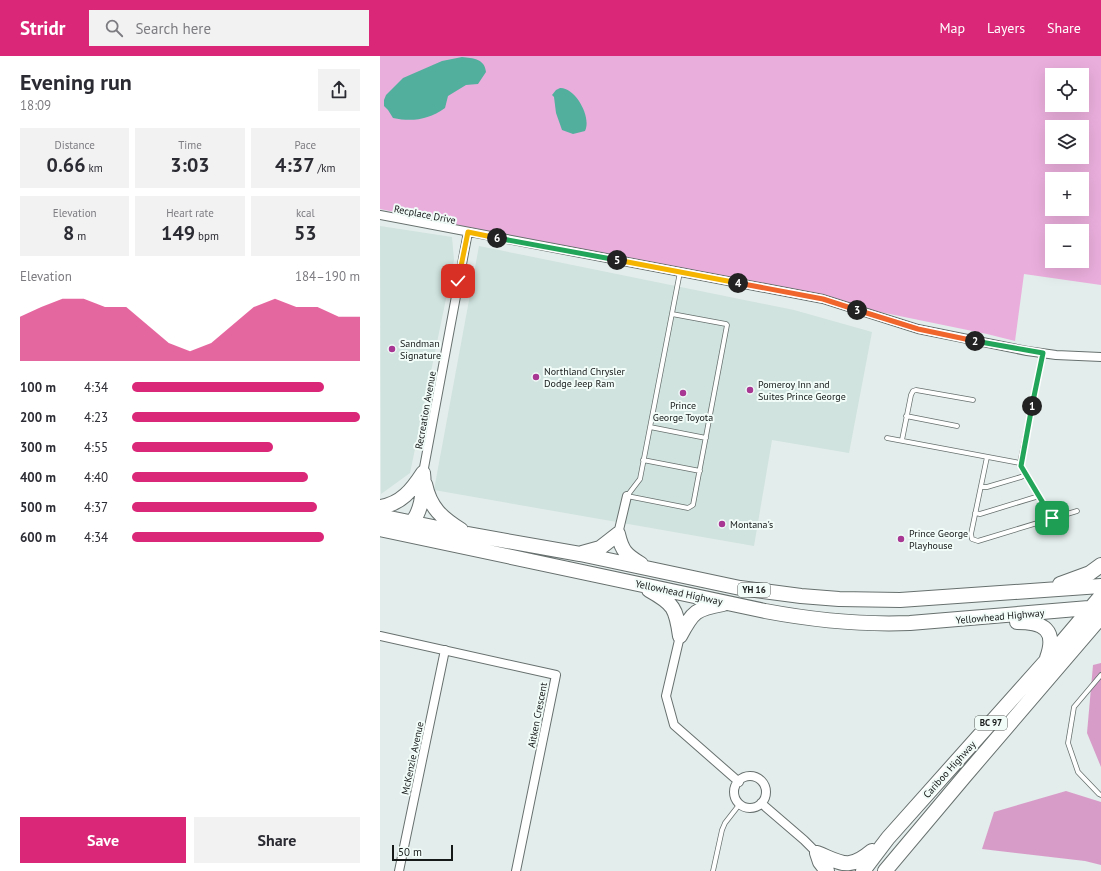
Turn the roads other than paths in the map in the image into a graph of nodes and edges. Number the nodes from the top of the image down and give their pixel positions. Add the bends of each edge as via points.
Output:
1 (380, 215) edge
2 (468, 232) junction
3 (680, 272) junction
4 (672, 314) junction
5 (1043, 353) junction
6 (1101, 357) edge
7 (972, 400) dead end
8 (906, 416) junction
9 (957, 426) dead end
10 (650, 427) junction
11 (706, 438) junction
12 (887, 438) dead end
13 (902, 440) junction
14 (987, 457) junction
15 (643, 460) junction
16 (1020, 463) junction
17 (700, 471) junction
18 (1025, 475) junction
19 (424, 478) junction
20 (981, 487) junction
21 (627, 496) junction
22 (1038, 496) junction
23 (380, 507) edge
24 (1077, 511) dead end
25 (975, 513) junction
26 (380, 516) edge
27 (1052, 518) junction
28 (412, 523) junction
29 (380, 528) edge
30 (467, 534) junction
31 (618, 534) junction
32 (580, 554) junction
33 (1101, 565) edge
34 (650, 569) junction
35 (642, 585) junction
36 (1101, 586) edge
37 (1045, 590) junction
38 (1101, 596) edge
39 (729, 603) junction
40 (1098, 611) edge
41 (935, 622) junction
42 (1101, 629) edge
43 (380, 636) edge
44 (680, 636) junction
45 (1085, 636) junction
46 (445, 650) junction
47 (1046, 662) junction
48 (1101, 675) edge
49 (739, 782) junction
50 (1101, 795) edge
51 (761, 803) junction
52 (739, 804) junction
53 (888, 838) junction
54 (817, 853) joint
55 (829, 865) edge
56 (399, 871) edge
57 (516, 871) edge
58 (713, 871) edge
59 (839, 871) edge
60 (863, 871) edge
61 (885, 871) edge

1 - 2 street, Recplace Drive
2 - 3 street, Recplace Drive
2 - 19 street, Recreation Avenue
3 - 4 lane
3 - 5 street, Recplace Drive via 823,299 918,329
4 - 10 lane
4 - 11 lane via 727,325
5 - 6 street, Recplace Drive
5 - 16 lane
7 - 8 lane via 916,390 912,391
8 - 9 lane
8 - 13 lane
10 - 11 lane
10 - 15 lane
11 - 17 lane
12 - 13 lane
13 - 14 lane
14 - 16 lane
14 - 20 lane
15 - 17 lane
15 - 21 lane via 638,483
16 - 18 lane
17 - 21 lane via 691,508
18 - 20 lane
18 - 22 lane
19 - 23 highway via 395,504
19 - 28 highway via 420,508
19 - 30 highway via 426,490 440,515
20 - 25 lane
21 - 31 street
22 - 25 lane via 980,514
22 - 27 lane
24 - 27 lane
25 - 27 lane via 971,534 972,539 978,541
26 - 28 highway, Yellowhead Highway / YH 16
28 - 29 highway via 403,527
28 - 30 highway, Yellowhead Highway / YH 16
29 - 35 highway, Yellowhead Highway / YH 16
30 - 32 highway, Yellowhead Highway / YH 16
31 - 32 highway via 600,548
31 - 34 highway via 627,555
32 - 34 highway, Yellowhead Highway / YH 16
33 - 37 highway via 1090,573
34 - 37 highway, Yellowhead Highway / YH 16 via 754,590 839,599 900,600
35 - 39 highway, Yellowhead Highway / YH 16
35 - 44 highway via 667,601 674,609
36 - 37 highway, Yellowhead Highway / YH 16
38 - 40 highway, Cariboo Highway / BC 97
39 - 41 highway, Yellowhead Highway / YH 16 via 790,616 853,623
39 - 44 highway via 707,607 693,613
40 - 41 highway, Yellowhead Highway / YH 16
40 - 45 highway, Cariboo Highway / BC 97
40 - 47 highway, Cariboo Highway / BC 97
41 - 47 highway via 1038,623 1047,630 1051,640
42 - 45 highway
43 - 46 street
44 - 49 street via 666,696 674,725
45 - 61 highway, Cariboo Highway / BC 97
46 - 56 street, McKenzie Avenue
46 - 57 street, Aitken Crescent via 556,675
47 - 53 highway, Cariboo Highway / BC 97
48 - 50 lane via 1074,707 1068,743 1078,772
49 - 51 street via 745,777 760,780 766,792
49 - 52 street via 734,792
51 - 52 street via 751,808
51 - 54 street
52 - 58 lane via 722,830
53 - 55 highway via 861,861
53 - 60 highway, Cariboo Highway / BC 97
54 - 55 highway via 820,862
55 - 59 highway

